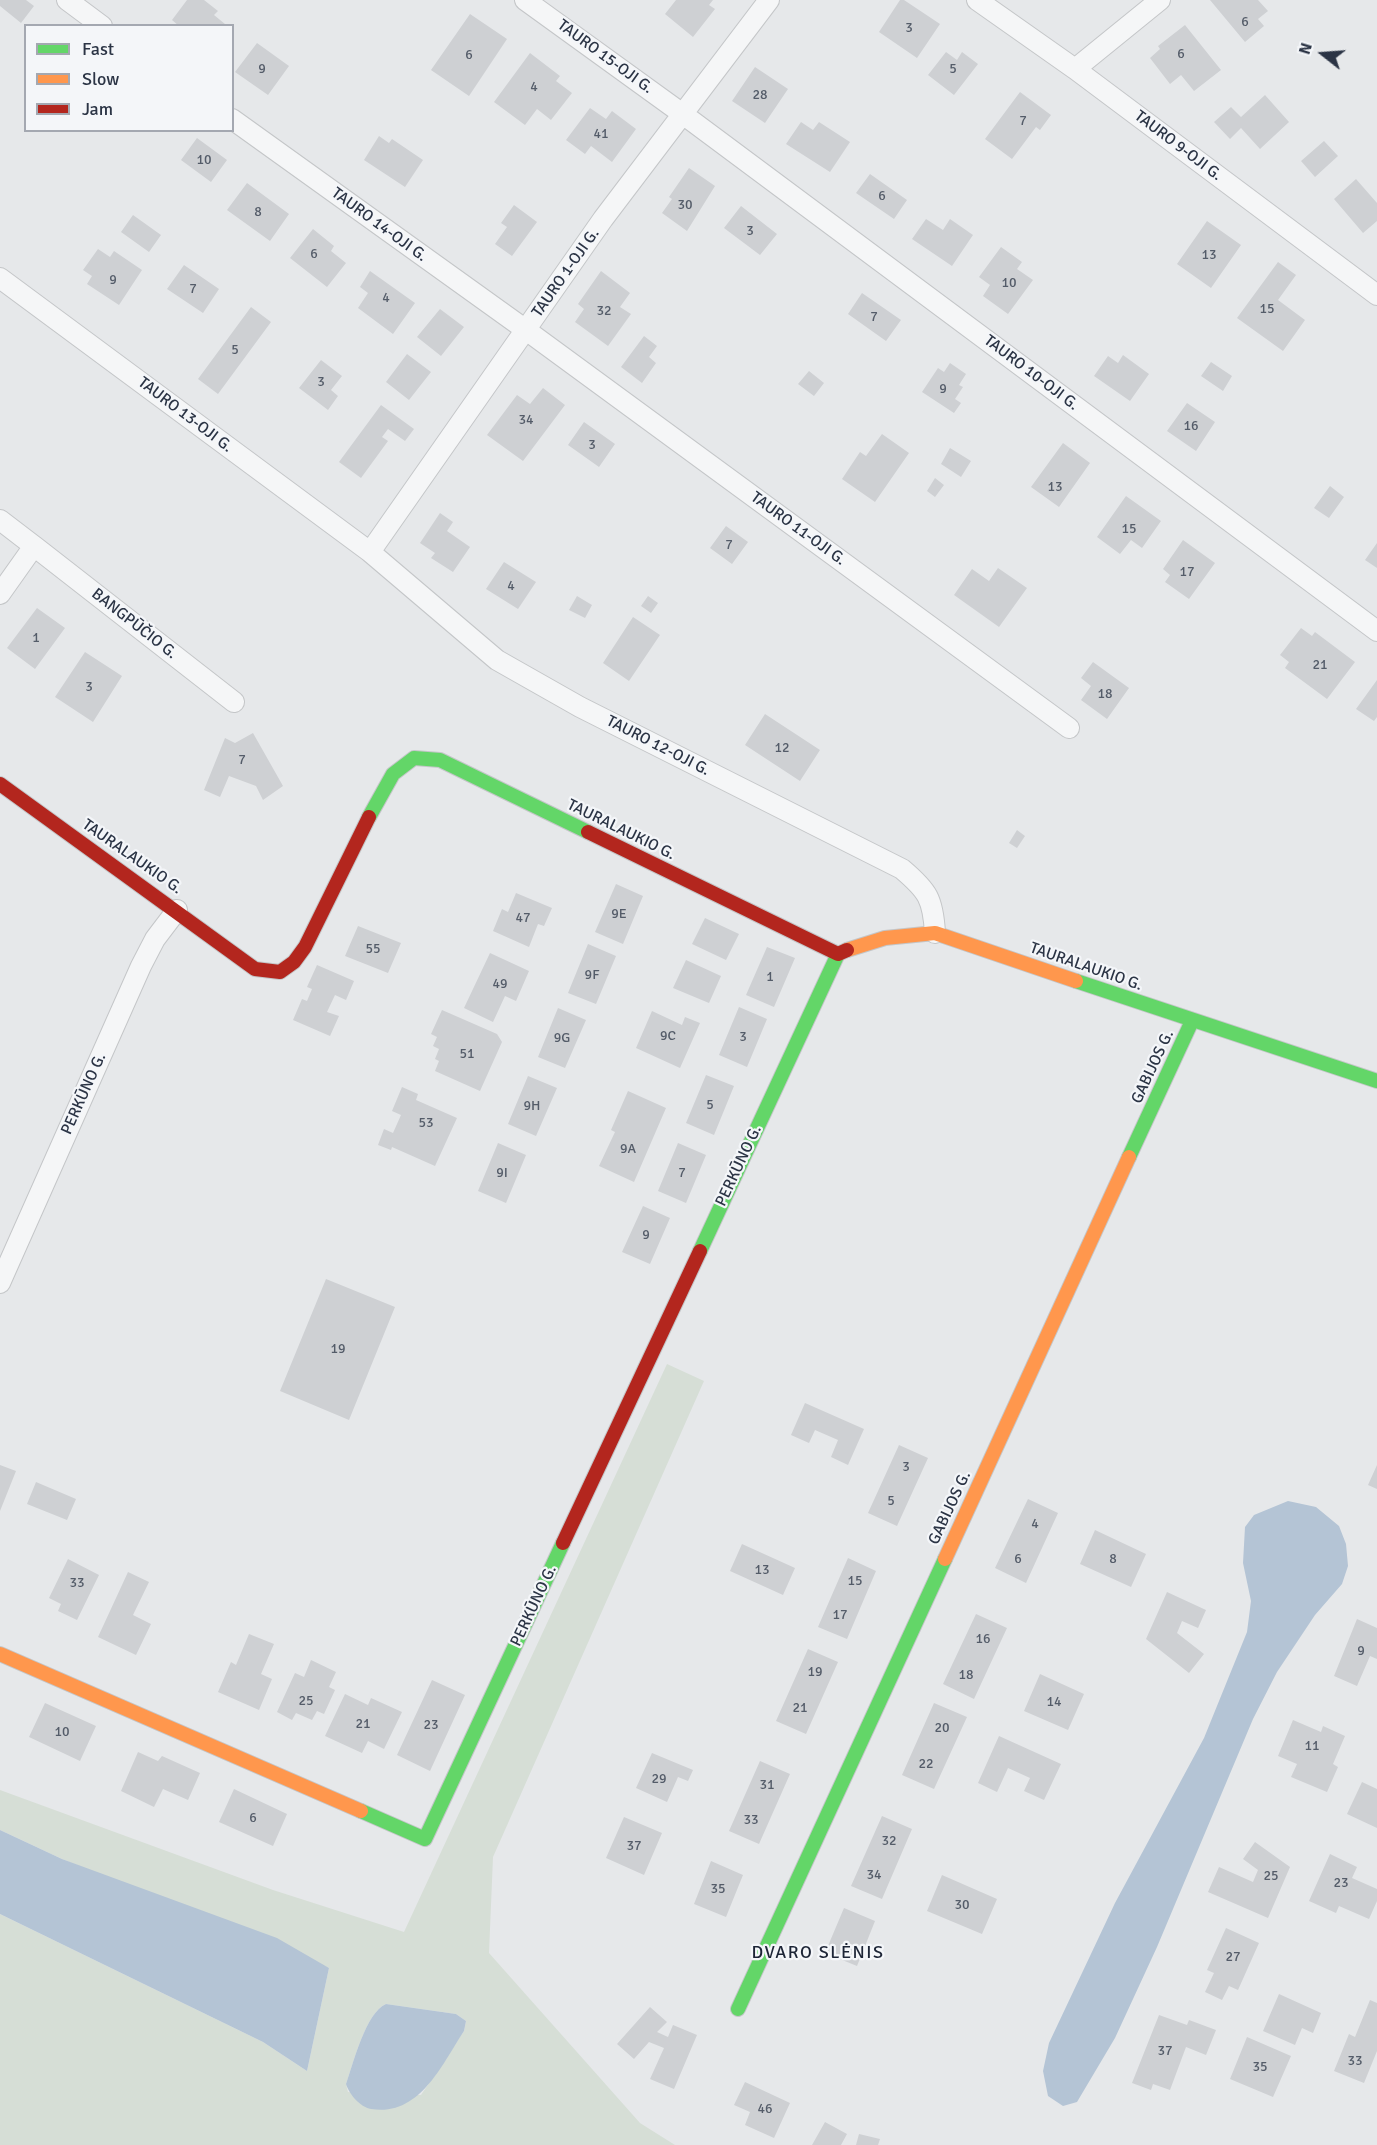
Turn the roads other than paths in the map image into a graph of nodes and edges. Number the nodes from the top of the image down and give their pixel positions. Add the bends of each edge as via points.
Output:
1 (67, 0) edge
2 (525, 0) edge
3 (769, 0) edge
4 (977, 0) edge
5 (1160, 0) edge
6 (99, 24) edge
7 (1076, 69) junction
8 (684, 115) junction
9 (234, 120) edge
10 (0, 278) edge
11 (1377, 295) edge
12 (526, 330) junction
13 (0, 520) edge
14 (34, 546) junction
15 (370, 552) junction
16 (0, 594) edge
17 (1377, 631) edge
18 (234, 702) dead end
19 (1069, 728) dead end
20 (0, 784) edge
21 (177, 910) junction
22 (935, 933) junction
23 (838, 954) junction
24 (1192, 1021) junction
25 (1377, 1081) edge
26 (0, 1283) edge
27 (0, 1654) edge
28 (738, 2009) dead end

1 - 6 street
2 - 8 street, TAURO 15-OJI G.
3 - 8 street, TAURO 1-OJI G.
4 - 7 street, TAURO 9-OJI G.
5 - 7 street
7 - 11 street, TAURO 9-OJI G.
8 - 12 street, TAURO 1-OJI G. via 603,219
8 - 17 street, TAURO 10-OJI G.
9 - 12 street, TAURO 14-OJI G.
10 - 15 street, TAURO 13-OJI G.
12 - 15 street, TAURO 1-OJI G.
12 - 19 street, TAURO 11-OJI G.
13 - 14 street, BANGPŪČIO G.
14 - 16 street
14 - 18 street, BANGPŪČIO G.
15 - 22 street, TAURO 12-OJI G. via 498,660 580,707 902,869 922,885 933,904
20 - 21 street, TAURALAUKIO G.
21 - 23 street, TAURALAUKIO G. via 255,969 280,972 305,947 393,774 414,758 440,760
21 - 26 street, PERKŪNO G. via 141,966
22 - 23 street, TAURALAUKIO G. via 898,934
22 - 24 street, TAURALAUKIO G.
23 - 27 street, PERKŪNO G. via 425,1839
24 - 25 street, TAURALAUKIO G.
24 - 28 street, GABIJOS G.

